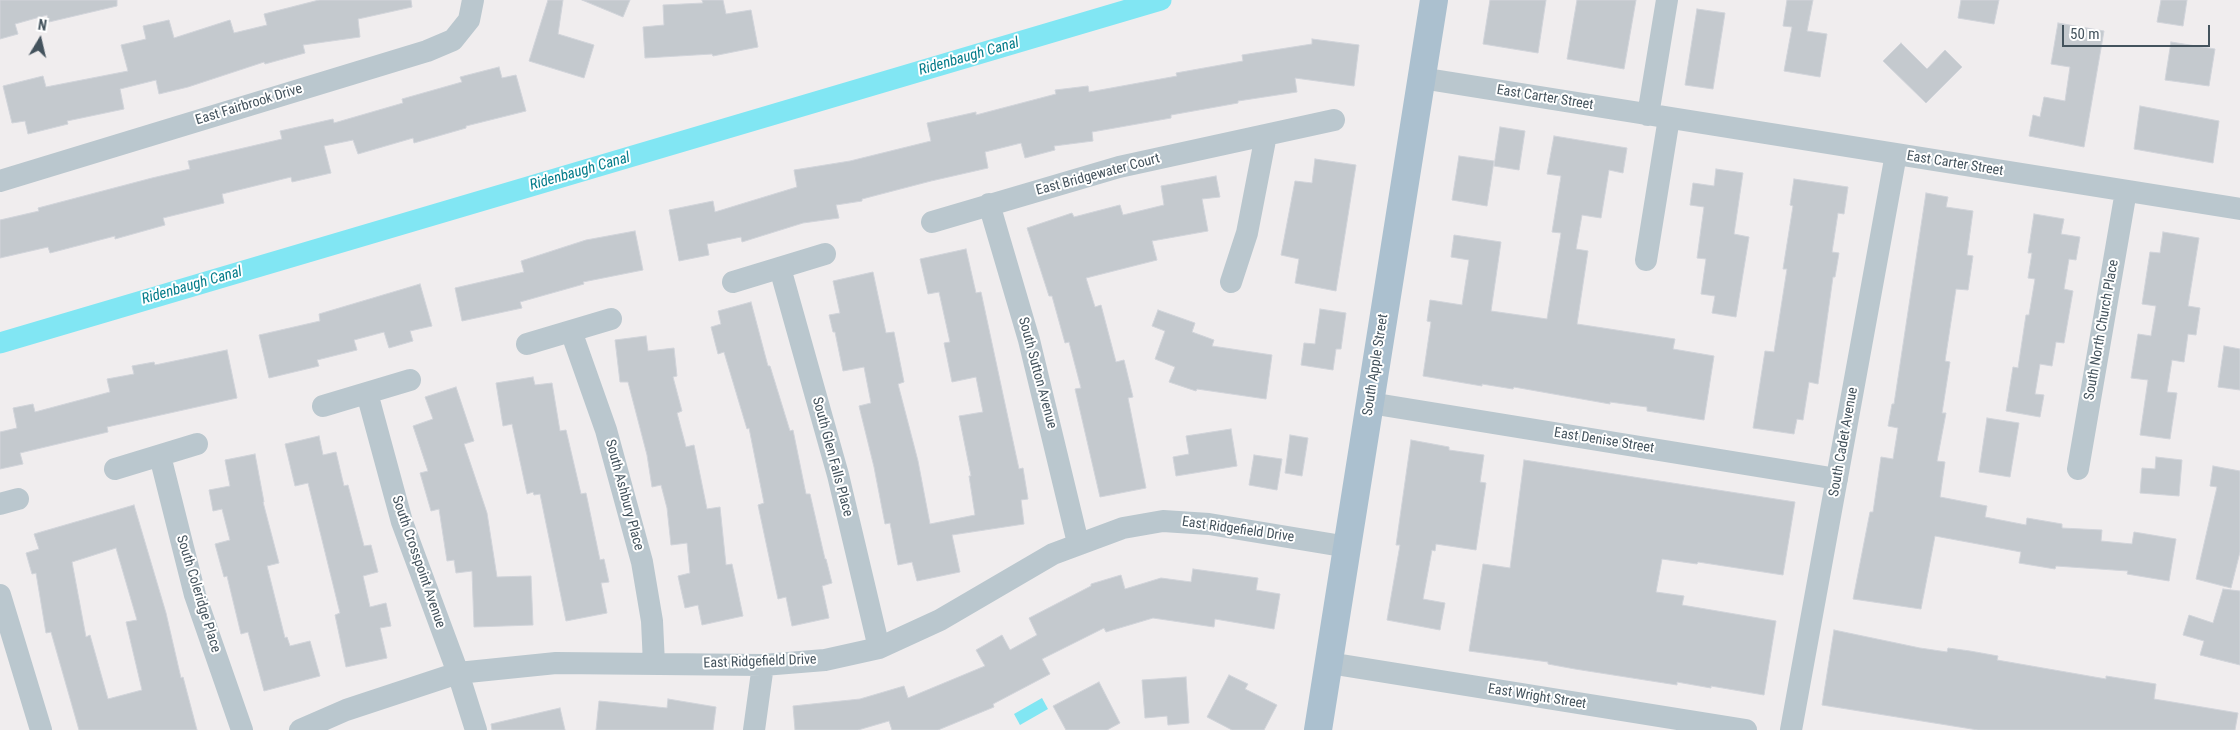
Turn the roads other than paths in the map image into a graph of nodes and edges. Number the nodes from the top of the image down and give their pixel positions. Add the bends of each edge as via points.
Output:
1 (473, 0) edge
2 (1434, 0) edge
3 (1667, 0) edge
4 (1421, 78) junction
5 (1659, 116) junction
6 (1334, 120) dead end
7 (1266, 135) junction
8 (1896, 154) junction
9 (0, 181) edge
10 (2126, 191) junction
11 (989, 204) junction
12 (2240, 209) edge
13 (932, 222) dead end
14 (825, 254) dead end
15 (1646, 260) dead end
16 (780, 268) junction
17 (733, 282) dead end
18 (1231, 282) dead end
19 (611, 319) dead end
20 (571, 331) junction
21 (527, 344) dead end
22 (410, 380) dead end
23 (367, 393) junction
24 (1370, 403) junction
25 (323, 406) dead end
26 (197, 444) dead end
27 (160, 456) junction
28 (115, 469) dead end
29 (2078, 469) dead end
30 (1837, 479) junction
31 (1078, 543) junction
32 (1348, 547) junction
33 (0, 595) edge
34 (879, 648) junction
35 (1329, 663) junction
36 (654, 664) junction
37 (764, 664) junction
38 (458, 673) junction
39 (41, 730) edge
40 (242, 730) edge
41 (300, 730) edge
42 (476, 730) edge
43 (754, 730) edge
44 (1318, 730) edge
45 (1746, 730) edge
46 (1791, 730) edge

1 - 9 street, East Fairbrook Drive via 469,20 453,40 427,51
2 - 4 main road, South Apple Street
3 - 5 street
4 - 5 street, East Carter Street
4 - 24 main road, South Apple Street
5 - 8 street, East Carter Street
5 - 15 street
6 - 7 street, East Bridgewater Court
7 - 11 street, East Bridgewater Court via 1119,167
7 - 18 street via 1247,233
8 - 10 street, East Carter Street
8 - 30 street, South Cadet Avenue
10 - 12 street, East Carter Street
10 - 29 street, South North Church Place
11 - 13 street, East Bridgewater Court
11 - 31 street, South Sutton Avenue via 1029,340
14 - 16 street
16 - 17 street
16 - 34 street, South Glen Falls Place via 838,475
19 - 20 street
20 - 21 street
20 - 36 street, South Ashbury Place via 606,430 642,562 652,621
22 - 23 street
23 - 25 street
23 - 38 street, South Crosspoint Avenue via 402,522
24 - 30 street, East Denise Street
24 - 32 main road, South Apple Street
26 - 27 street
27 - 28 street
27 - 40 street, South Coleridge Place via 195,595
30 - 46 street, South Cadet Avenue
31 - 32 street, East Ridgefield Drive via 1123,528 1163,521 1209,524
31 - 34 street, East Ridgefield Drive via 940,620
32 - 35 main road, South Apple Street
33 - 39 street
34 - 37 street, East Ridgefield Drive via 825,660
35 - 44 main road, South Apple Street
35 - 45 street, East Wright Street
36 - 37 street, East Ridgefield Drive
36 - 38 street, East Ridgefield Drive via 556,663
37 - 43 street
38 - 41 street, East Ridgefield Drive via 346,710
38 - 42 street, South Crosspoint Avenue

